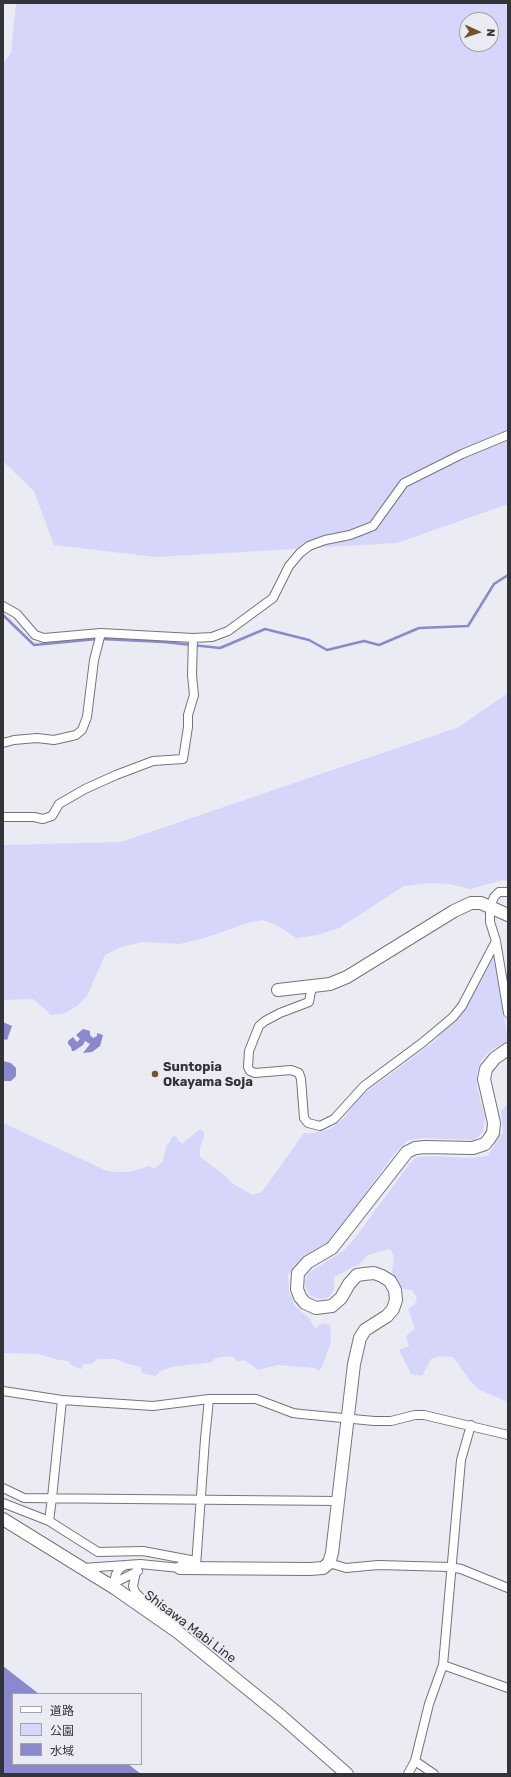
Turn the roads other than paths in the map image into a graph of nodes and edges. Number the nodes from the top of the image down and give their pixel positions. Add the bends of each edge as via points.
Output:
1 (508, 435) edge
2 (3, 606) edge
3 (101, 633) junction
4 (193, 638) junction
5 (3, 743) edge
6 (3, 817) edge
7 (508, 892) edge
8 (490, 907) junction
9 (508, 914) edge
10 (496, 941) junction
11 (312, 986) junction
12 (278, 990) dead end
13 (508, 1013) edge
14 (508, 1049) edge
15 (3, 1391) edge
16 (209, 1399) junction
17 (62, 1400) junction
18 (348, 1419) junction
19 (471, 1426) junction
20 (508, 1435) edge
21 (3, 1488) edge
22 (52, 1498) junction
23 (200, 1499) junction
24 (338, 1501) junction
25 (3, 1503) edge
26 (3, 1519) edge
27 (48, 1521) junction
28 (329, 1563) junction
29 (196, 1564) junction
30 (127, 1565) junction
31 (450, 1567) junction
32 (83, 1568) junction
33 (180, 1568) junction
34 (136, 1572) junction
35 (112, 1584) junction
36 (508, 1588) edge
37 (179, 1633) junction
38 (442, 1665) junction
39 (508, 1688) edge
40 (415, 1761) junction
41 (347, 1774) edge
42 (408, 1774) edge
43 (434, 1774) edge

1 - 4 street via 462,454 404,483 373,526 309,546 288,566 273,598 228,631 212,637
2 - 3 street via 17,614 35,635 44,638
3 - 4 street
3 - 5 street via 94,660 87,716 82,730 76,736 54,740 37,738
4 - 6 street via 194,695 188,715 183,759 153,761 97,784 59,804 52,816 43,819
7 - 8 street via 499,892
8 - 9 street
8 - 10 street via 490,922
8 - 11 street via 481,903 471,903 347,977 330,984
10 - 11 street via 462,1006 453,1017 364,1086 334,1119 320,1126 308,1123 304,1118 299,1073 291,1070 256,1073 248,1067 249,1051 259,1026 280,1013 309,1002
10 - 13 street
11 - 12 street
14 - 18 street via 495,1058 486,1069 484,1079 494,1124 489,1139 484,1144 472,1148 425,1146 407,1152 332,1248 308,1262 298,1273 296,1285 300,1297 305,1303 316,1308 332,1306 357,1275 374,1273 382,1276 390,1281 395,1290 396,1300 393,1309 365,1330 360,1338 354,1364
15 - 17 street
16 - 17 street via 154,1406
16 - 18 street via 256,1399 293,1413
16 - 23 street
17 - 22 street
18 - 19 street via 391,1421 424,1415
18 - 24 street
19 - 20 street
19 - 31 street via 461,1460
21 - 22 street via 24,1498
22 - 23 street
22 - 27 street
23 - 24 street
23 - 29 street
24 - 28 street
25 - 27 street
26 - 32 street, Shisawa Mabi Line
27 - 29 street via 98,1552 143,1551
28 - 29 street via 323,1568 310,1569
28 - 31 street via 346,1568
29 - 33 street
30 - 32 street
30 - 33 street
30 - 35 street via 120,1568
31 - 36 street
31 - 38 street
32 - 35 street, Shisawa Mabi Line
33 - 34 street
34 - 35 street
34 - 37 street via 133,1586 135,1592 173,1622
35 - 37 street, Shisawa Mabi Line
37 - 41 street, Shisawa Mabi Line
38 - 39 street
38 - 40 street
40 - 42 street
40 - 43 street

